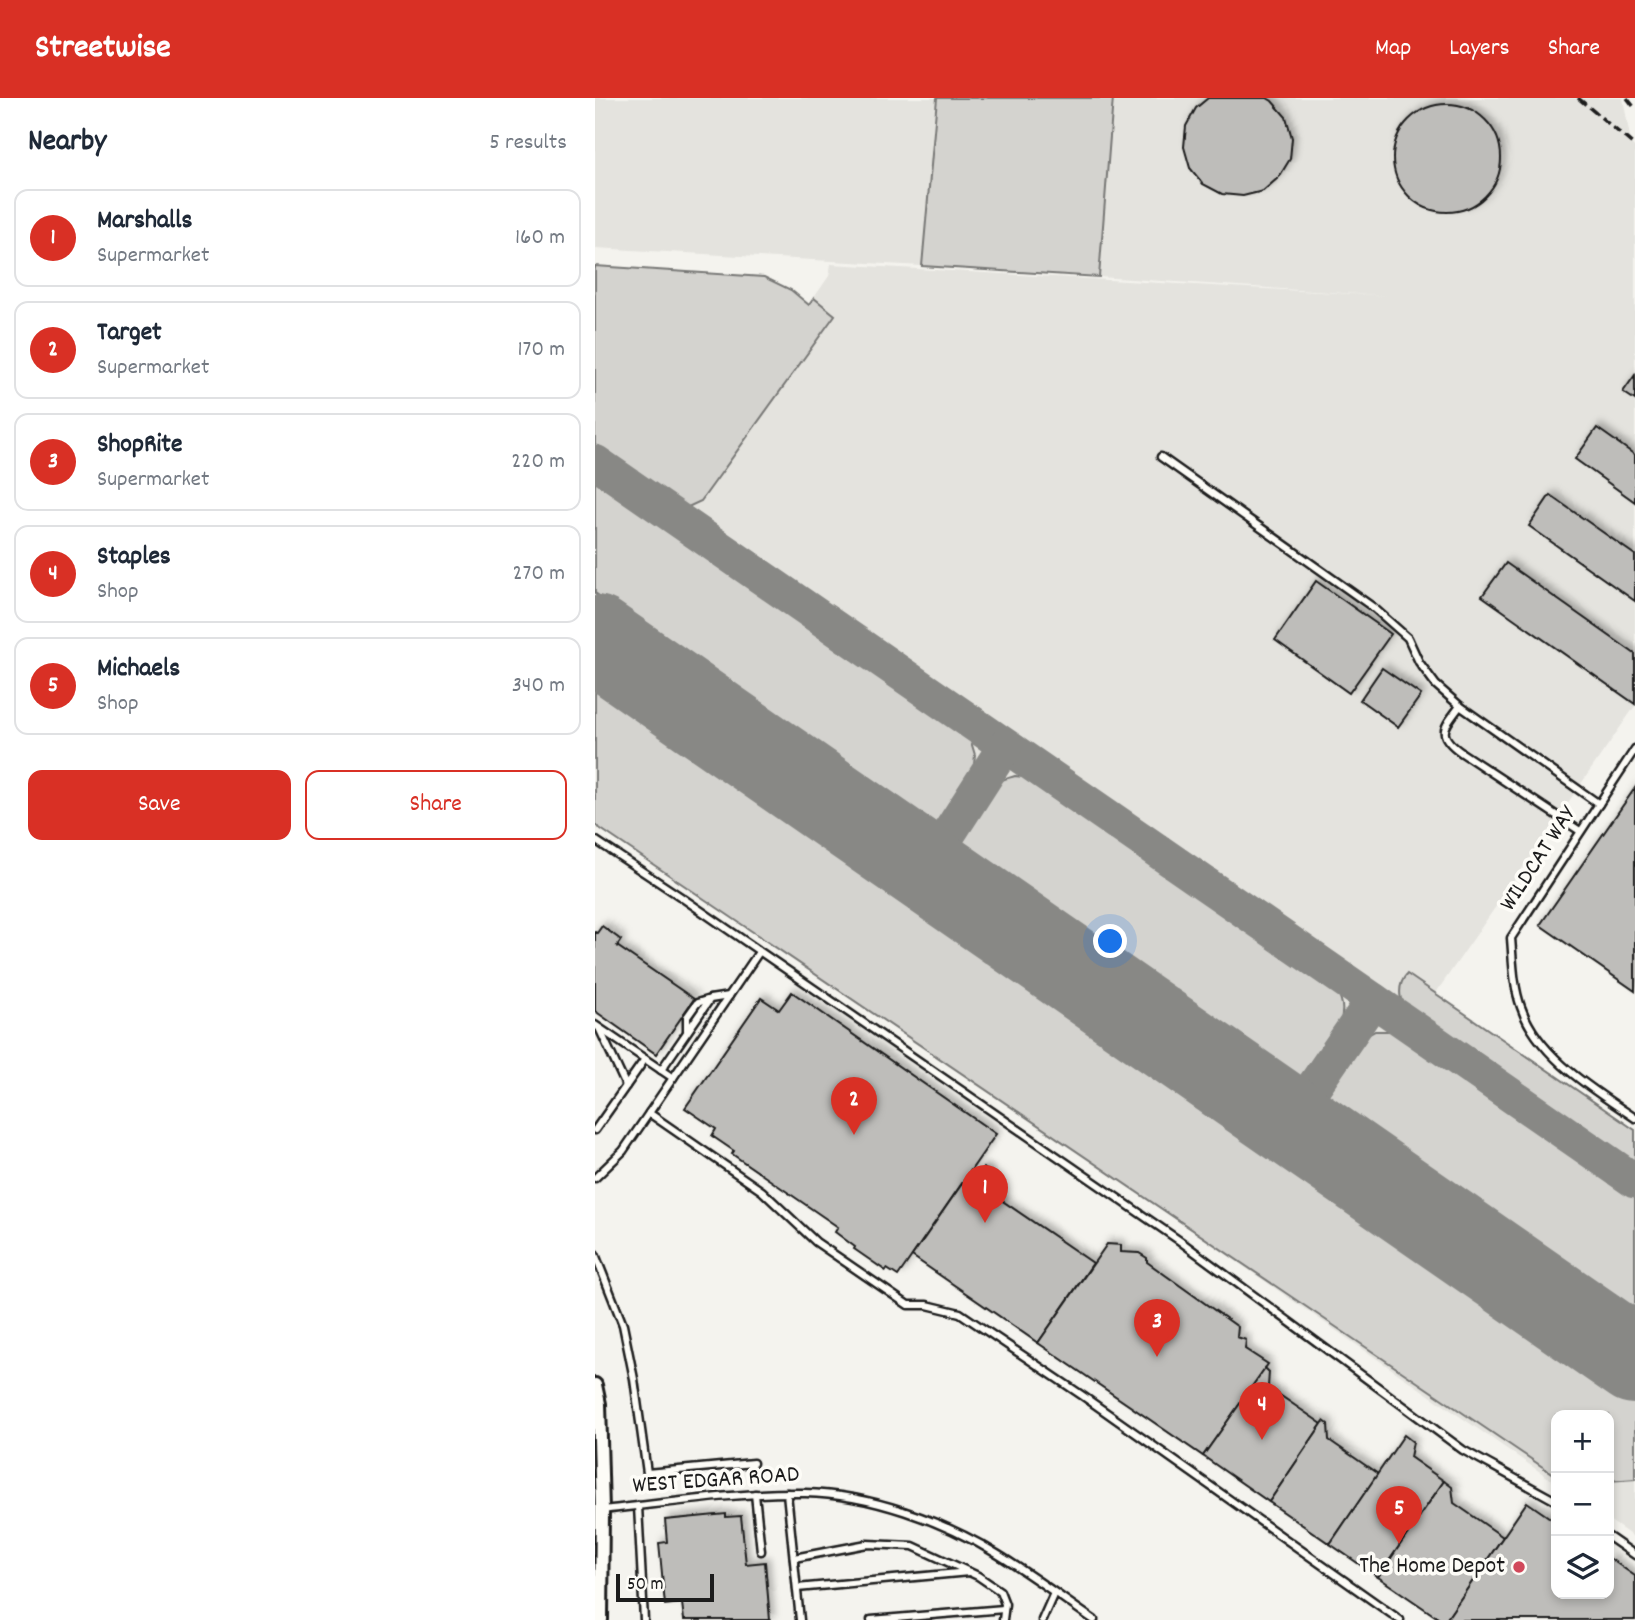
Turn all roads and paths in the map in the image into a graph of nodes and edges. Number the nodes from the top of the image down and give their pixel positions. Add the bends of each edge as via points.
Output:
1 (1161, 457) dead end
2 (1460, 706) junction
3 (1635, 749) edge
4 (1599, 804) junction
5 (1580, 831) junction
6 (595, 841) edge
7 (759, 952) junction
8 (729, 996) junction
9 (597, 1026) edge
10 (645, 1059) junction
11 (661, 1070) junction
12 (673, 1078) junction
13 (626, 1086) junction
14 (649, 1113) junction
15 (1635, 1118) edge
16 (595, 1130) edge
17 (595, 1178) edge
18 (595, 1254) edge
19 (595, 1385) edge
20 (753, 1463) dead end
21 (786, 1493) junction
22 (755, 1494) junction
23 (1551, 1498) edge
24 (638, 1506) junction
25 (602, 1510) junction
26 (1614, 1540) edge
27 (761, 1551) dead end
28 (1635, 1555) edge
29 (794, 1558) junction
30 (971, 1572) junction
31 (797, 1588) junction
32 (1055, 1592) junction
33 (1004, 1609) junction
34 (601, 1620) edge
35 (644, 1620) edge
36 (800, 1620) edge
37 (871, 1620) edge
38 (1003, 1620) edge
39 (1042, 1620) edge
40 (1094, 1620) edge
41 (1400, 1620) edge

1 - 2 lane via 1374,608 1408,638 1436,685
2 - 4 lane
2 - 5 lane via 1444,727 1446,740
3 - 4 lane, WILDCAT WAY
4 - 5 lane, WILDCAT WAY
5 - 15 lane, WILDCAT WAY via 1511,938 1514,974 1521,1009 1565,1070
6 - 7 lane
7 - 8 lane
7 - 23 lane via 1179,1241 1463,1450
8 - 11 lane via 710,999
8 - 12 lane
9 - 10 lane
9 - 13 lane
10 - 11 lane
10 - 13 lane
11 - 12 lane
12 - 14 lane
13 - 16 lane
14 - 17 lane via 623,1152
14 - 41 lane via 762,1191 815,1242 908,1306 960,1313
18 - 20 lane via 624,1325 646,1473
19 - 25 street
21 - 22 lane, WEST EDGAR ROAD
21 - 29 lane
21 - 32 lane, WEST EDGAR ROAD via 861,1499 920,1517 995,1553
22 - 24 lane, WEST EDGAR ROAD
22 - 27 lane
24 - 25 lane, WEST EDGAR ROAD
24 - 35 lane
25 - 34 street
26 - 28 lane
29 - 30 lane via 867,1544 913,1546
29 - 31 lane
30 - 31 lane
30 - 33 lane via 1000,1591
31 - 36 lane
32 - 39 lane
32 - 40 lane, WEST EDGAR ROAD
33 - 37 lane
33 - 38 lane

